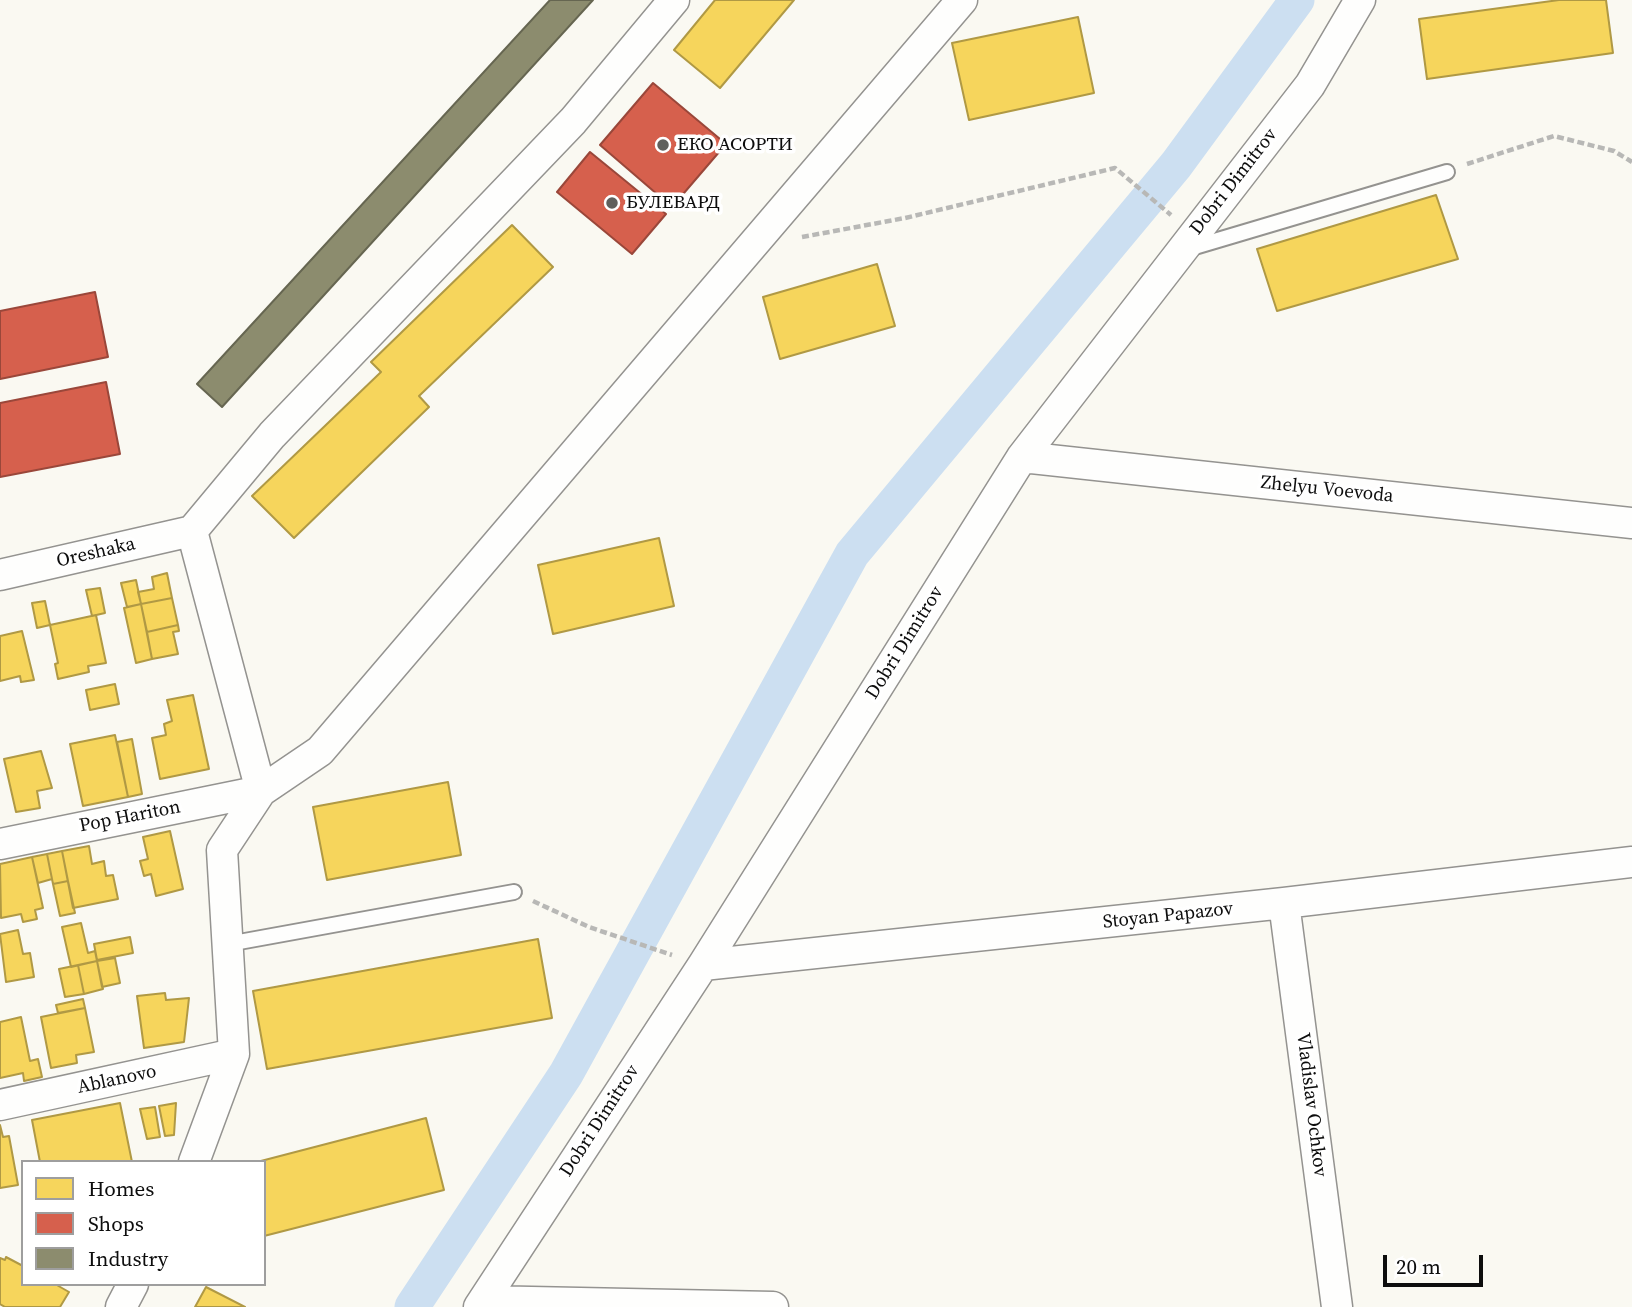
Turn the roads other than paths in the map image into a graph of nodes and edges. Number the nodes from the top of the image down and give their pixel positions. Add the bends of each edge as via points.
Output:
1 (674, 0) edge
2 (962, 0) edge
3 (1360, 0) edge
4 (1447, 172) road end
5 (1179, 251) junction
6 (1022, 457) junction
7 (1632, 523) edge
8 (192, 531) junction
9 (0, 575) edge
10 (261, 791) junction
11 (0, 844) edge
12 (1632, 862) edge
13 (514, 892) road end
14 (1284, 903) junction
15 (228, 944) junction
16 (703, 965) junction
17 (234, 1054) junction
18 (0, 1105) edge
19 (195, 1160) edge
20 (132, 1286) edge
21 (481, 1304) edge
22 (121, 1307) edge
23 (773, 1307) edge
24 (1337, 1307) edge

1 - 8 street via 573,121 272,435
2 - 10 street via 320,751
3 - 5 street, Dobri Dimitrov via 1310,85
4 - 5 lane
5 - 6 street, Dobri Dimitrov
6 - 7 street, Zhelyu Voevoda
6 - 16 street, Dobri Dimitrov
8 - 9 street, Oreshaka
8 - 10 street
10 - 11 street, Pop Hariton
10 - 15 street via 222,850
12 - 14 street, Stoyan Papazov
13 - 15 lane
14 - 16 street, Stoyan Papazov
14 - 24 street, Vladislav Ochkov
15 - 17 street
16 - 21 street, Dobri Dimitrov
17 - 18 street, Ablanovo
17 - 19 street
20 - 22 street
21 - 23 street

